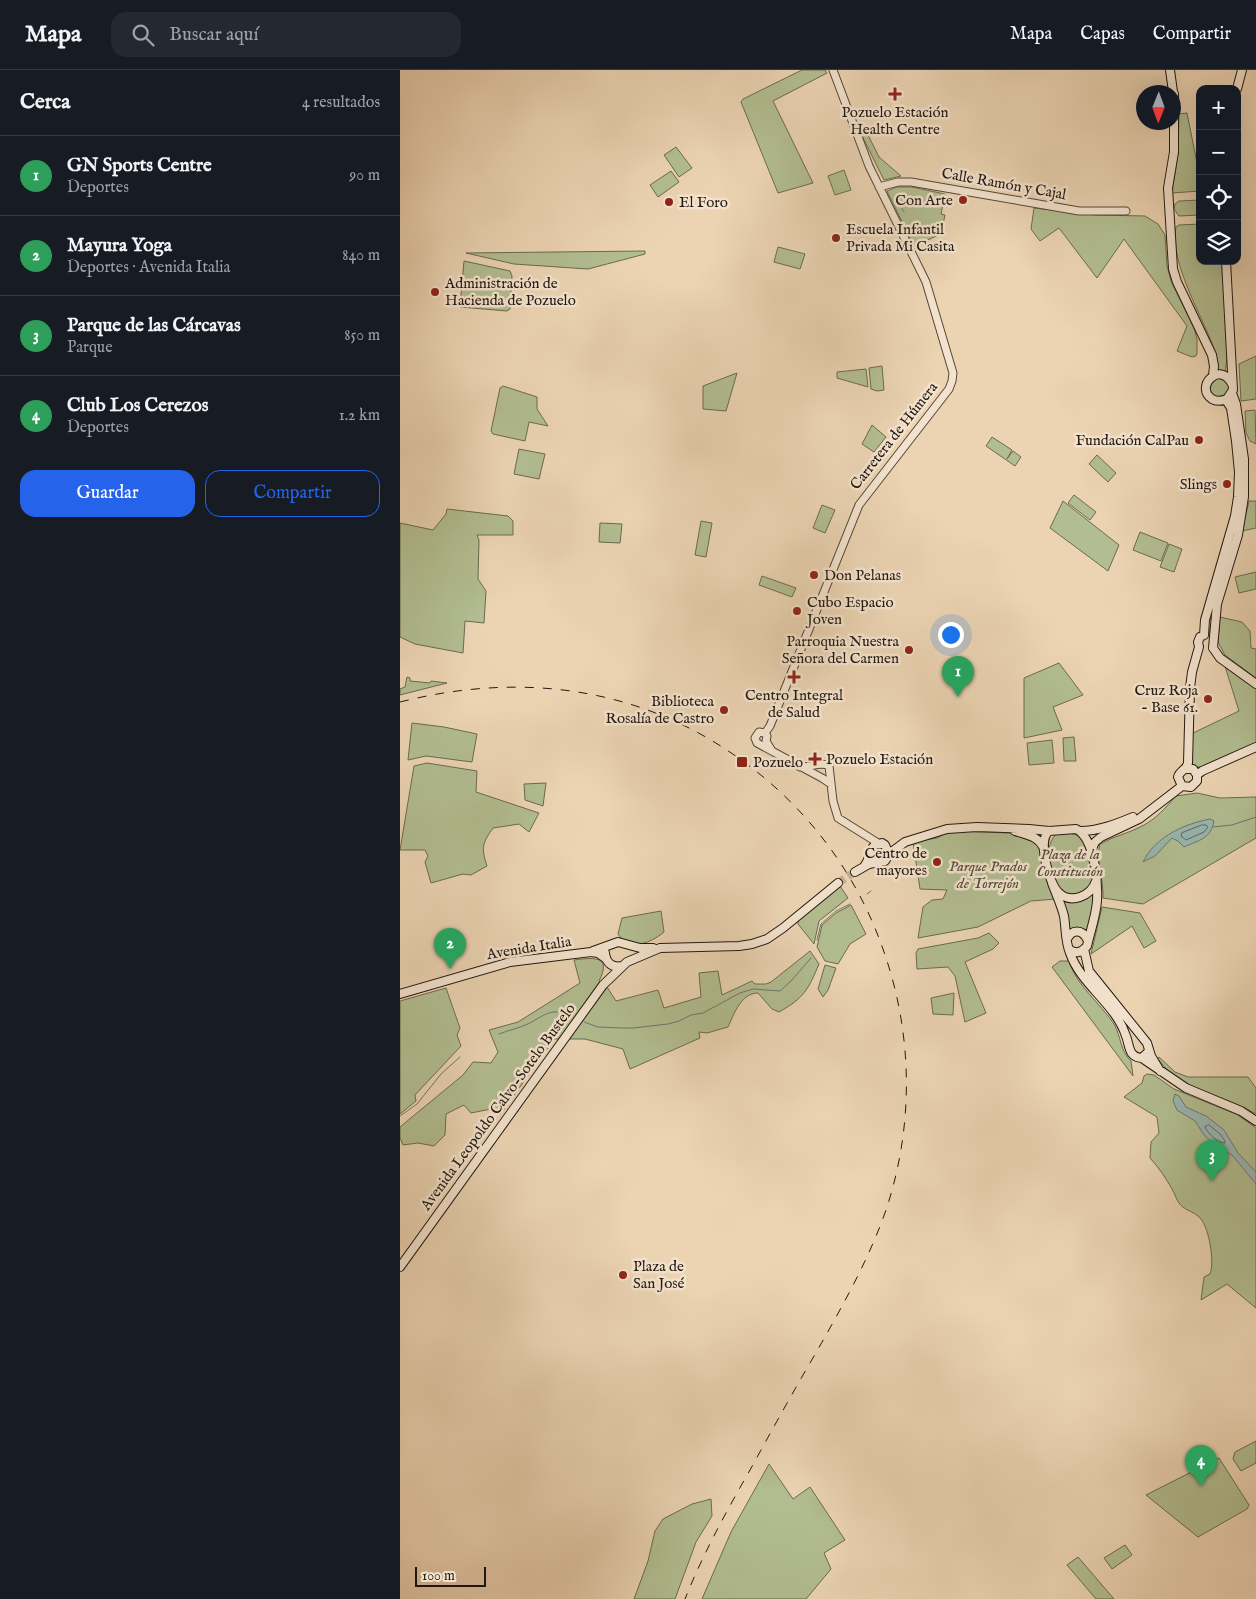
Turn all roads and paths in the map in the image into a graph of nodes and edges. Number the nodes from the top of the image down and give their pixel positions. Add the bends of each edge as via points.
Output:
1 (833, 70) edge
2 (1170, 70) edge
3 (1242, 70) edge
4 (1172, 85) edge
5 (1238, 85) edge
6 (1174, 130) edge
7 (879, 187) junction
8 (1126, 211) dead end
9 (1226, 265) edge
10 (1213, 376) junction
11 (1232, 388) junction
12 (1226, 400) junction
13 (1204, 634) junction
14 (1213, 644) junction
15 (1199, 647) junction
16 (1256, 684) edge
17 (1256, 747) edge
18 (818, 765) junction
19 (800, 767) junction
20 (1185, 769) junction
21 (830, 774) junction
22 (1197, 776) junction
23 (821, 778) junction
24 (831, 784) junction
25 (1181, 785) junction
26 (1000, 828) junction
27 (1049, 831) junction
28 (1080, 831) junction
29 (875, 845) junction
30 (1044, 850) junction
31 (888, 851) junction
32 (1091, 851) junction
33 (874, 859) junction
34 (855, 872) tunnel mouth
35 (1096, 879) junction
36 (838, 883) tunnel mouth
37 (1052, 883) junction
38 (1066, 939) junction
39 (1087, 939) junction
40 (625, 945) junction
41 (608, 946) junction
42 (660, 948) junction
43 (1069, 948) junction
44 (1084, 949) junction
45 (590, 952) junction
46 (606, 960) junction
47 (624, 964) junction
48 (606, 981) junction
49 (400, 994) edge
50 (1141, 1035) junction
51 (1128, 1040) junction
52 (1148, 1052) junction
53 (1142, 1058) junction
54 (1160, 1071) junction
55 (1256, 1121) edge
56 (400, 1267) edge

1 - 7 street, Carretera de Húmera
2 - 4 main road
3 - 5 main road
6 - 10 main road via 1168,188 1173,269 1212,355
7 - 8 street, Calle Ramón y Cajal via 911,182 1079,211
7 - 19 street, Carretera de Húmera via 926,282 954,377 949,389 862,499 763,740 772,751
9 - 11 main road
10 - 11 main road via 1225,376
10 - 12 main road via 1207,382 1207,393 1215,401
11 - 12 main road
11 - 14 main road via 1245,475 1243,504 1238,535 1218,604
12 - 13 main road via 1234,424 1239,489
13 - 14 main road via 1210,635
13 - 15 main road via 1199,639
14 - 15 main road via 1205,651
14 - 16 main road via 1220,658
15 - 20 main road via 1190,688 1188,763
17 - 22 main road
18 - 19 street
18 - 21 street via 827,764
18 - 23 street via 816,772
19 - 23 street
20 - 22 main road via 1193,770
20 - 25 main road via 1179,774
21 - 23 street
21 - 24 street
22 - 25 main road via 1194,786
23 - 24 street
24 - 29 street via 838,818
25 - 28 main road via 1138,814 1113,826
25 - 32 main road via 1139,819 1101,837
26 - 27 main road
26 - 30 main road via 1035,837
26 - 31 main road via 956,828 924,835
27 - 28 main road
27 - 30 main road via 1045,836
28 - 32 main road
29 - 31 main road via 885,845
29 - 33 main road
30 - 37 main road
31 - 33 main road via 885,861
32 - 35 main road
33 - 34 main road
35 - 37 main road via 1086,895 1076,898 1062,896
35 - 39 main road via 1097,902
36 - 42 main road via 783,928 759,942
37 - 38 main road via 1063,913
38 - 39 main road via 1077,931
38 - 43 main road
39 - 44 main road
40 - 41 main road via 615,942
40 - 42 main road
40 - 47 main road via 629,952
41 - 45 main road
41 - 46 main road
42 - 47 main road, Avenida Leopoldo Calvo-Sotelo Bustelo
43 - 44 main road via 1078,952
43 - 51 main road via 1076,966 1116,1016
44 - 50 main road via 1089,971
45 - 46 main road, Avenida Italia
45 - 49 main road, Avenida Italia via 510,962
46 - 47 main road via 614,966
46 - 48 main road
47 - 48 main road, Avenida Leopoldo Calvo-Sotelo Bustelo
48 - 56 main road, Avenida Leopoldo Calvo-Sotelo Bustelo
50 - 51 main road via 1134,1034
50 - 52 main road via 1147,1043
51 - 53 main road via 1132,1054
52 - 53 main road
52 - 54 main road
53 - 54 main road
54 - 55 main road via 1186,1088 1241,1111

